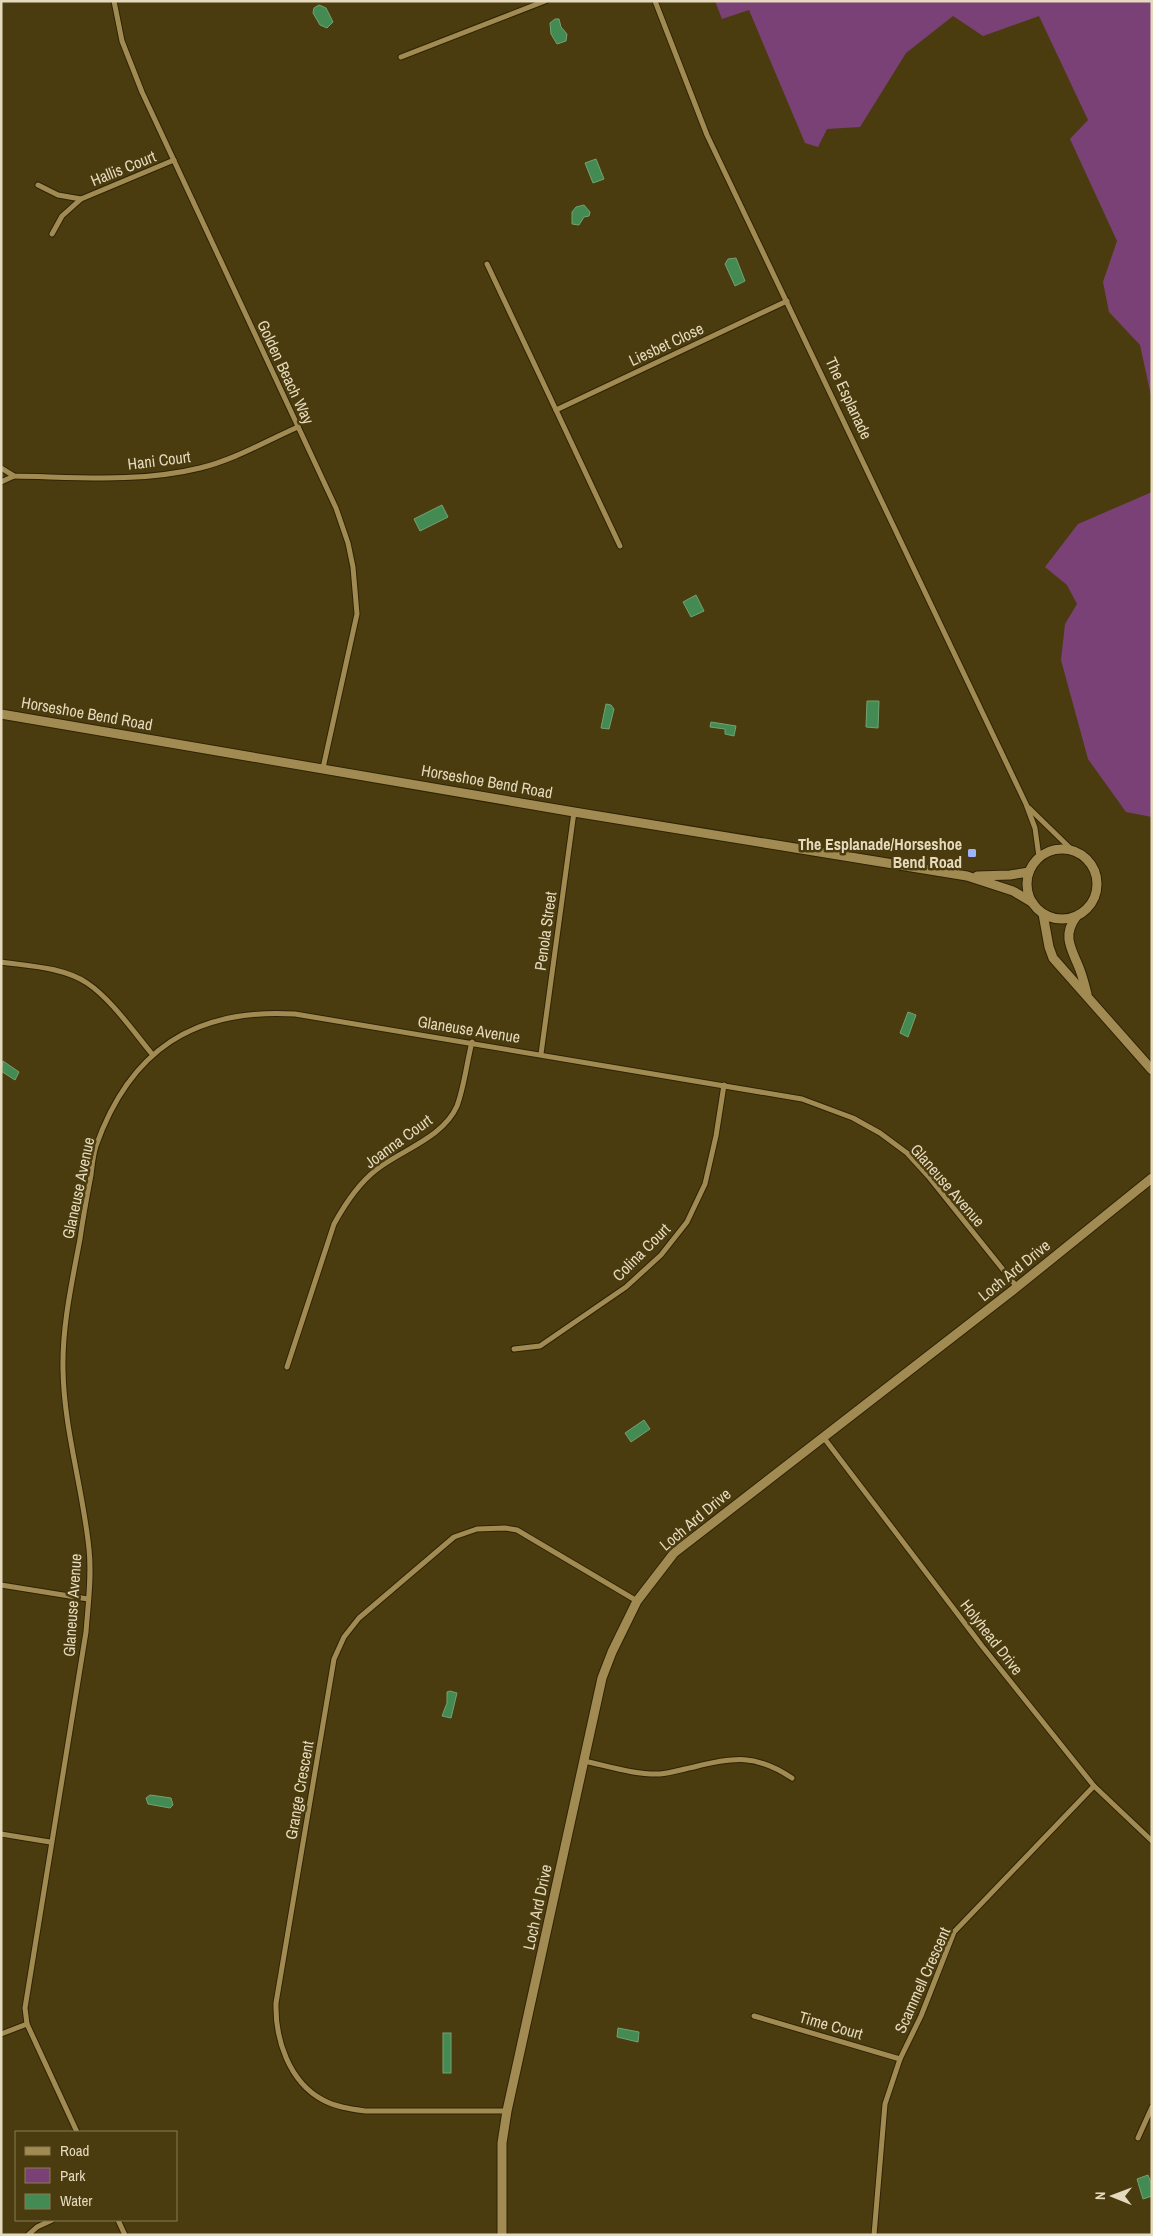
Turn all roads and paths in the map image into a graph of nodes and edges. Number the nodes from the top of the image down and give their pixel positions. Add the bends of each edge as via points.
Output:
1 (114, 1) edge
2 (545, 1) edge
3 (655, 1) edge
4 (401, 57) dead end
5 (174, 160) junction
6 (38, 185) dead end
7 (80, 199) junction
8 (52, 234) dead end
9 (486, 264) dead end
10 (787, 301) junction
11 (556, 410) junction
12 (298, 427) junction
13 (1, 468) edge
14 (14, 476) junction
15 (1, 482) edge
16 (620, 546) dead end
17 (1, 714) edge
18 (323, 768) junction
19 (1026, 804) junction
20 (574, 812) junction
21 (1071, 849) junction
22 (1039, 857) junction
23 (1029, 872) junction
24 (967, 876) junction
25 (1033, 903) junction
26 (1043, 914) junction
27 (1076, 918) junction
28 (1, 962) edge
29 (1088, 996) junction
30 (472, 1042) junction
31 (152, 1054) junction
32 (542, 1054) junction
33 (1152, 1070) edge
34 (724, 1085) junction
35 (1152, 1178) edge
36 (1017, 1286) junction
37 (514, 1349) dead end
38 (287, 1367) dead end
39 (824, 1438) junction
40 (1, 1585) edge
41 (88, 1599) junction
42 (637, 1601) junction
43 (584, 1760) junction
44 (792, 1778) dead end
45 (1094, 1786) junction
46 (1, 1834) edge
47 (1152, 1841) edge
48 (50, 1842) junction
49 (754, 2016) dead end
50 (27, 2024) junction
51 (1, 2034) edge
52 (900, 2059) junction
53 (1152, 2107) edge
54 (507, 2111) junction
55 (77, 2131) edge
56 (1138, 2138) dead end
57 (50, 2221) edge
58 (119, 2221) edge
59 (28, 2235) edge
60 (126, 2235) edge
61 (502, 2235) edge
62 (874, 2235) edge

1 - 5 street, Golden Beach Way via 122,41
2 - 4 street
3 - 10 street, The Esplanade via 704,128
5 - 7 street, Hallis Court
5 - 12 street, Golden Beach Way
6 - 7 street, Hallis Court via 58,195
7 - 8 street, Hallis Court via 62,216
9 - 11 street
10 - 11 street, Liesbet Close
10 - 19 street, The Esplanade
11 - 16 street
12 - 14 street, Hani Court via 226,459 176,474 130,478
12 - 18 street, Golden Beach Way via 342,526 356,592 357,614
13 - 14 street
14 - 15 street, Hani Court
17 - 18 street, Horseshoe Bend Road
18 - 20 street, Horseshoe Bend Road
19 - 21 street, The Esplanade
19 - 22 street, The Esplanade via 1035,828
20 - 24 street, Horseshoe Bend Road
20 - 32 street, Penola Street
21 - 22 street via 1047,851
21 - 27 street via 1087,858 1097,879 1092,903
22 - 23 street
23 - 24 street, Horseshoe Bend Road
23 - 25 street via 1029,892
24 - 25 street, Horseshoe Bend Road via 1004,888
25 - 26 street
26 - 27 street
26 - 29 street via 1054,958
27 - 29 street via 1070,925 1068,942
28 - 31 street via 64,973 86,982 100,993
29 - 33 street
30 - 31 street, Glaneuse Avenue via 264,1012 233,1015 205,1024
30 - 32 street, Glaneuse Avenue
30 - 38 street, Joanna Court via 456,1107 427,1139 376,1169 346,1203 334,1224
31 - 41 street, Glaneuse Avenue via 126,1084 95,1147 66,1320 63,1370 89,1551
32 - 34 street, Glaneuse Avenue
34 - 36 street, Glaneuse Avenue via 829,1107 880,1133 907,1153 928,1176
34 - 37 street, Colina Court via 705,1184 687,1222 661,1255 626,1287 540,1346
35 - 36 street, Loch Ard Drive
36 - 39 street, Loch Ard Drive
39 - 42 street, Loch Ard Drive via 674,1553
39 - 45 street, Holyhead Drive via 982,1646
40 - 41 street
41 - 48 street, Glaneuse Avenue via 86,1632
42 - 43 street, Loch Ard Drive via 602,1678
42 - 54 street, Grange Crescent via 517,1530 477,1529 464,1532 444,1544 359,1618 344,1637 334,1659 276,2003 277,2030 285,2053 303,2085 336,2106 365,2111
43 - 44 street via 661,1774 716,1761 756,1760 774,1766
43 - 54 street, Loch Ard Drive
45 - 47 street, Holyhead Drive
45 - 52 street, Scammell Crescent via 954,1932
46 - 48 street
48 - 50 street, Glaneuse Avenue via 26,1992
49 - 52 street, Time Court
50 - 51 street
50 - 55 street, Glaneuse Avenue
52 - 62 street, Scammell Crescent via 885,2104
53 - 56 street
54 - 61 street, Loch Ard Drive via 502,2143
57 - 59 street
58 - 60 street

